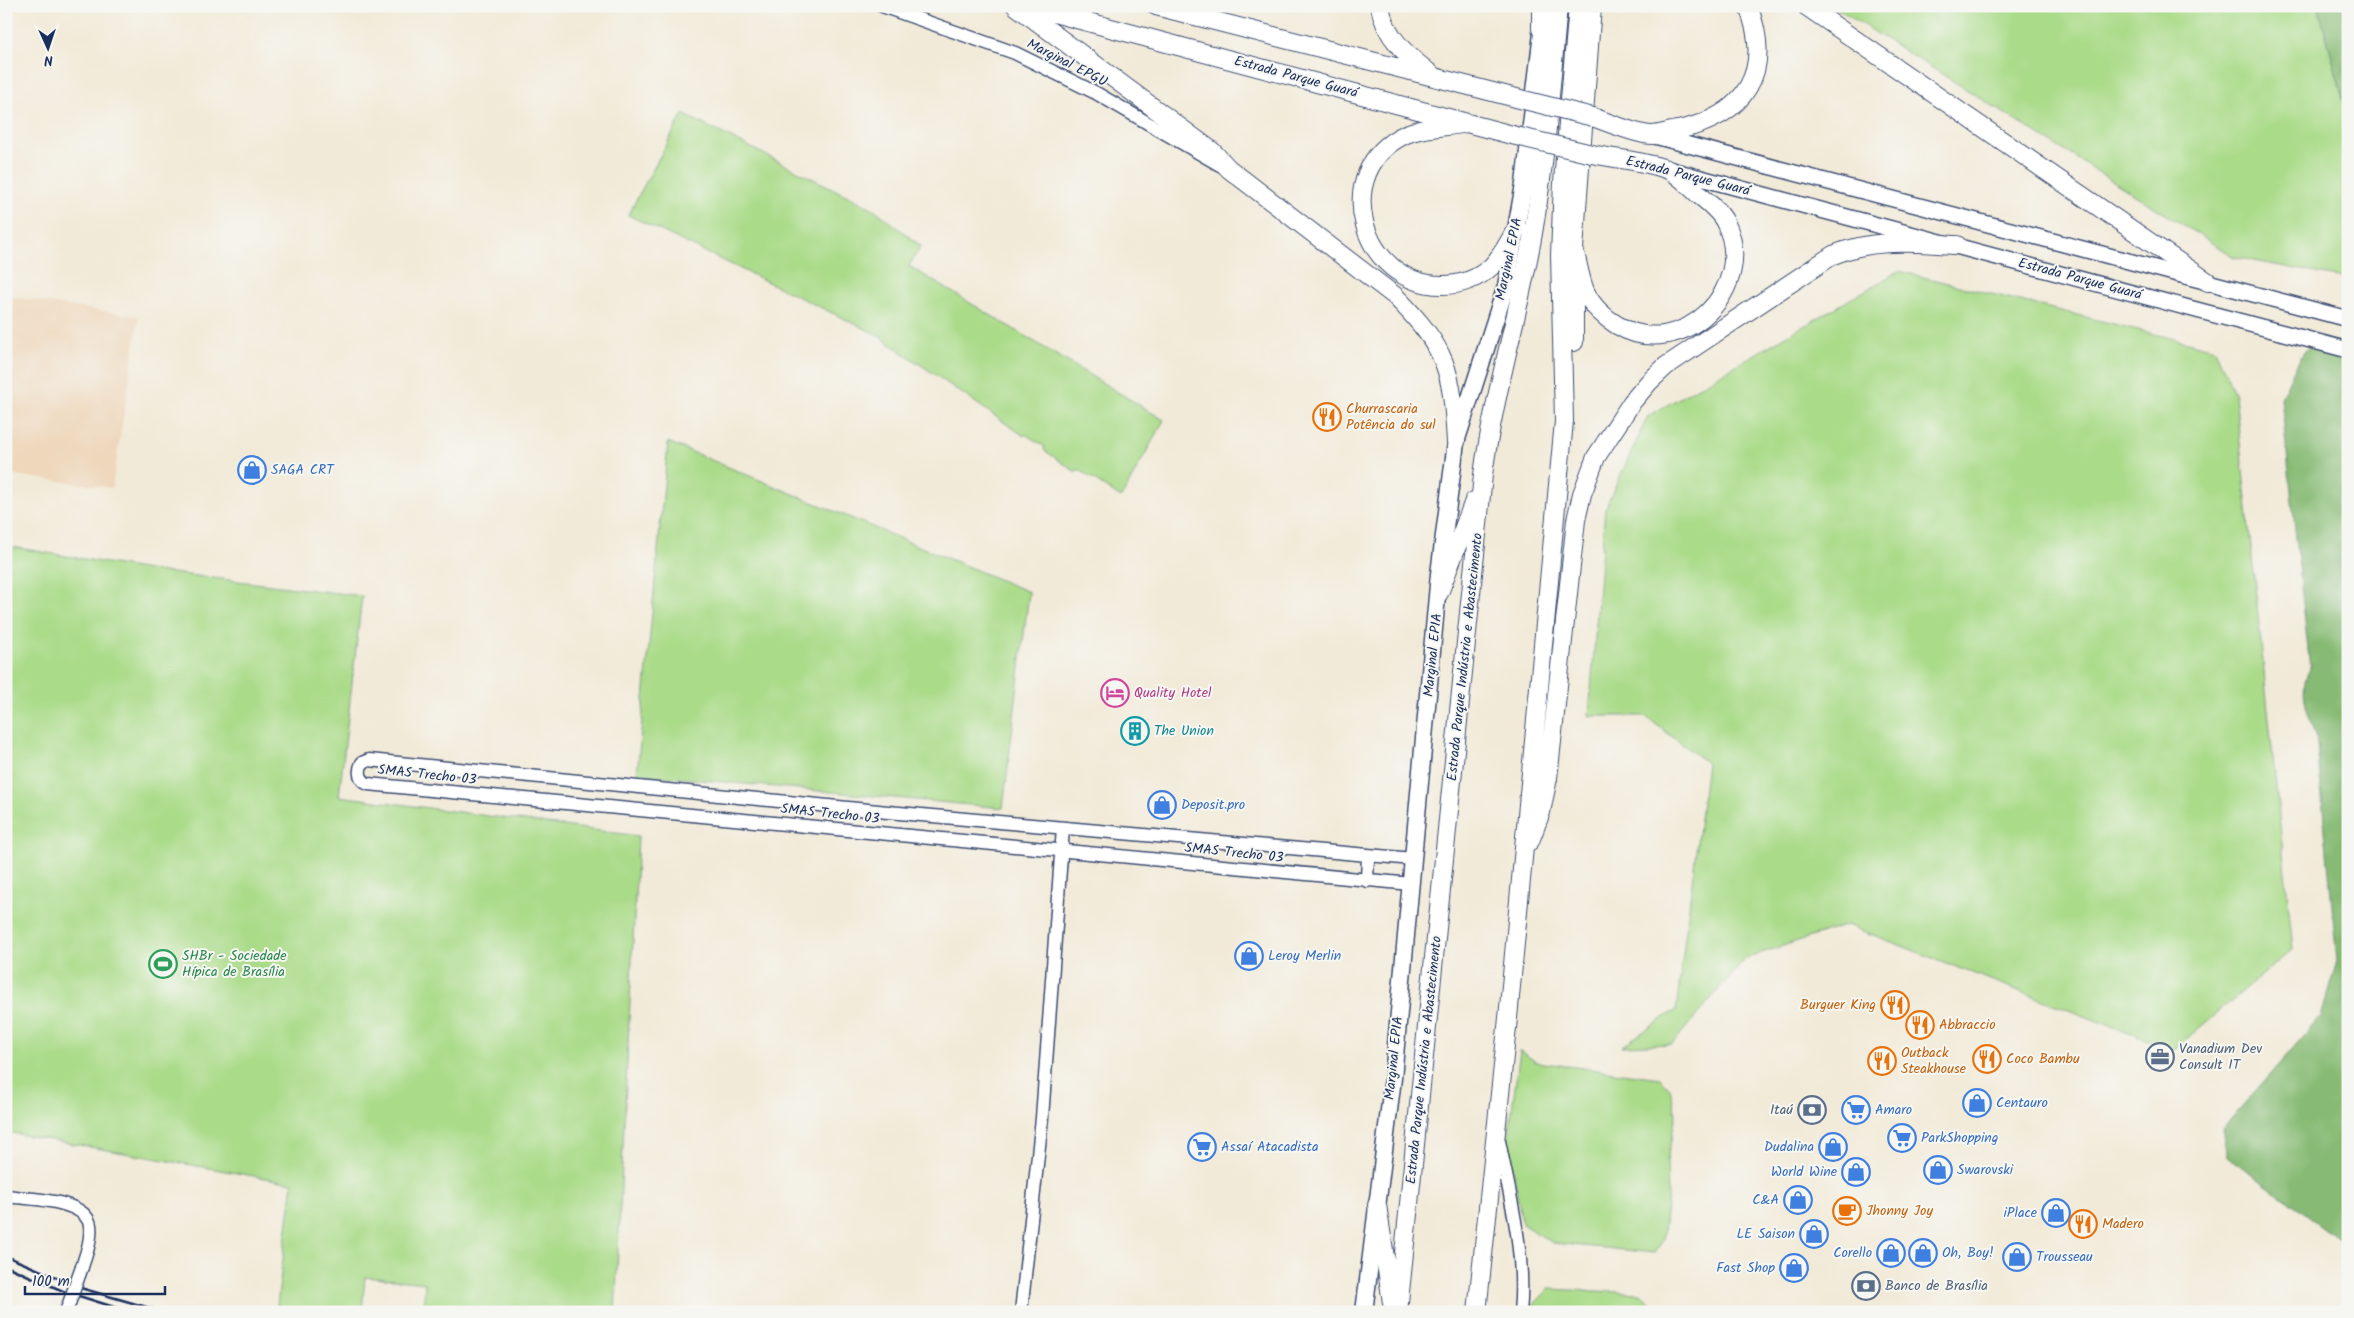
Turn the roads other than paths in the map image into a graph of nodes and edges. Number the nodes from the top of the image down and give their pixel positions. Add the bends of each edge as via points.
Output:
1 (882, 6) edge
2 (1016, 6) edge
3 (1028, 6) edge
4 (1156, 6) edge
5 (1380, 6) edge
6 (1541, 6) edge
7 (1545, 6) edge
8 (1558, 6) edge
9 (1578, 6) edge
10 (1592, 6) edge
11 (1601, 6) edge
12 (1748, 6) edge
13 (1806, 6) edge
14 (1541, 29) junction
15 (1589, 37) junction
16 (1438, 80) junction
17 (1470, 123) junction
18 (1650, 135) junction
19 (1229, 169) junction
20 (1668, 169) junction
21 (1516, 232) junction
22 (1957, 245) junction
23 (1574, 249) junction
24 (2208, 282) junction
25 (1523, 283) junction
26 (2348, 320) edge
27 (2348, 350) edge
28 (1564, 421) junction
29 (1456, 442) junction
30 (1483, 475) junction
31 (1439, 593) junction
32 (881, 812) junction
33 (1063, 828) junction
34 (879, 834) junction
35 (1061, 852) junction
36 (1368, 856) junction
37 (1413, 859) junction
38 (1521, 865) junction
39 (1367, 880) junction
40 (1411, 884) junction
41 (1496, 1128) junction
42 (6, 1196) edge
43 (1377, 1205) junction
44 (66, 1312) edge
45 (1021, 1312) edge
46 (1364, 1312) edge
47 (1393, 1312) edge
48 (1398, 1312) edge
49 (1477, 1312) edge
50 (1520, 1312) edge

1 - 19 street, Marginal EPGU via 1015,53 1096,93
2 - 19 highway via 1212,151
3 - 17 highway, Estrada Parque Guará
4 - 16 highway, Estrada Parque Guará
5 - 16 highway via 1386,28 1402,51
6 - 14 highway
7 - 14 main road, Marginal EPIA
8 - 25 highway, Estrada Parque Indústria e Abastecimento via 1542,181
9 - 28 highway via 1562,191 1560,255
10 - 15 highway
11 - 15 highway
12 - 18 highway via 1757,37 1757,54 1755,70 1745,93 1721,116 1702,125
13 - 24 highway
14 - 21 main road, Marginal EPIA
15 - 23 highway
16 - 18 highway, Estrada Parque Guará, bridge via 1593,117
17 - 20 highway, Estrada Parque Guará, bridge via 1592,154
17 - 21 highway via 1406,134 1382,151 1366,177 1362,194 1363,218 1372,246 1385,262 1408,279 1430,286 1449,285 1485,271 1499,258
18 - 24 main road, Estrada Parque Guará
19 - 29 highway via 1394,296 1417,319 1439,350 1447,369 1452,386
20 - 22 main road, Estrada Parque Guará
20 - 23 highway via 1716,210 1730,236 1731,267 1725,289 1710,311 1696,323 1672,334 1650,336 1623,329 1611,322 1586,292
21 - 25 highway
21 - 29 main road, Marginal EPIA via 1506,286
22 - 27 main road, Estrada Parque Guará
22 - 38 highway via 1874,243 1848,248 1833,255 1666,366 1632,402 1596,457 1582,494 1576,520 1548,778 1541,812
23 - 28 highway via 1573,378 1571,401
24 - 26 main road, Estrada Parque Guará
25 - 30 highway, Estrada Parque Indústria e Abastecimento via 1496,393
28 - 38 highway
29 - 31 main road, Marginal EPIA
30 - 31 highway
30 - 48 highway, Estrada Parque Indústria e Abastecimento
31 - 37 main road, Marginal EPIA
32 - 33 street, SMAS Trecho 03
32 - 34 street
32 - 34 street, SMAS Trecho 03 via 369,760 360,767 362,779 368,784
33 - 35 street
33 - 36 street, SMAS Trecho 03
34 - 35 street, SMAS Trecho 03
35 - 39 street, SMAS Trecho 03
35 - 45 street via 1042,1118
36 - 37 street, SMAS Trecho 03
36 - 39 street
37 - 40 main road, Marginal EPIA
38 - 41 highway
39 - 40 street, SMAS Trecho 03
40 - 43 main road, Marginal EPIA via 1393,1078
41 - 49 highway
41 - 50 street via 1517,1234 1522,1289
42 - 44 street, bridge via 56,1202 81,1210 86,1216 90,1225 88,1246
43 - 46 main road, Marginal EPIA
43 - 47 highway

